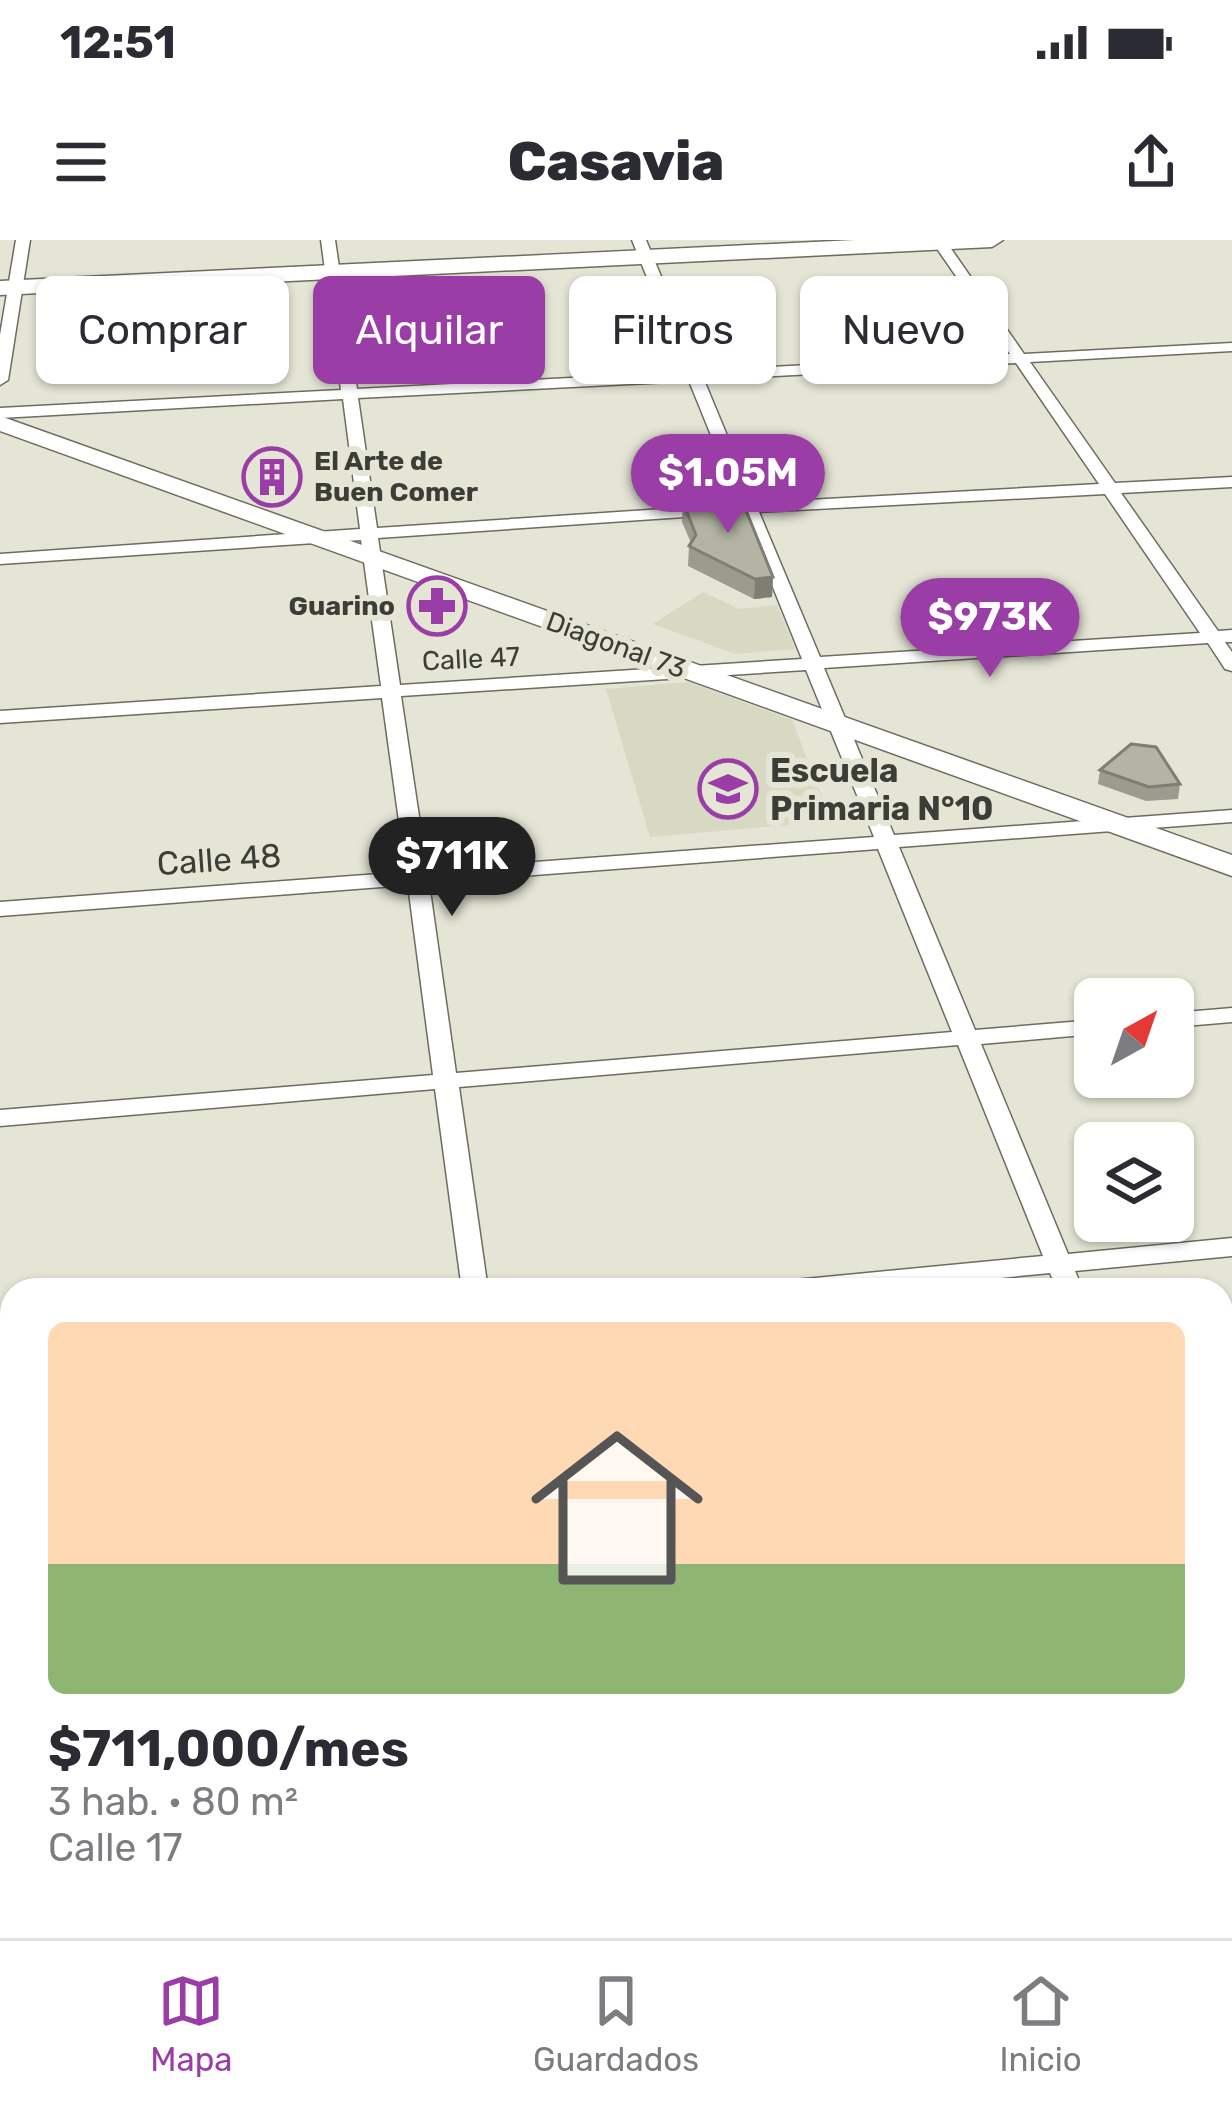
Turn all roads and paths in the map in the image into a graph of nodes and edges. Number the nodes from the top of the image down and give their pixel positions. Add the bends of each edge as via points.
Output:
1 (23, 240) edge
2 (773, 240) edge
3 (992, 240) edge
4 (938, 241) edge
5 (643, 248) edge
6 (331, 258) edge
7 (654, 276) edge
8 (8, 283) edge
9 (1232, 347) edge
10 (1020, 362) junction
11 (776, 375) edge
12 (0, 380) edge
13 (605, 384) edge
14 (698, 384) edge
15 (350, 398) junction
16 (5, 413) edge
17 (1232, 482) edge
18 (1108, 488) junction
19 (748, 508) junction
20 (319, 538) junction
21 (369, 546) junction
22 (0, 559) edge
23 (1222, 637) edge
24 (811, 665) junction
25 (1232, 665) edge
26 (744, 670) junction
27 (694, 673) junction
28 (391, 690) junction
29 (831, 711) junction
30 (0, 717) edge
31 (1232, 815) edge
32 (1165, 820) junction
33 (1113, 824) junction
34 (884, 843) junction
35 (1232, 843) edge
36 (1232, 866) edge
37 (417, 878) junction
38 (0, 909) edge
39 (1232, 1016) edge
40 (1194, 1019) edge
41 (1074, 1029) edge
42 (964, 1038) junction
43 (446, 1081) junction
44 (0, 1118) edge
45 (1232, 1247) edge
46 (1059, 1264) junction
47 (473, 1278) edge
48 (911, 1278) edge
49 (1065, 1278) edge

1 - 8 street
2 - 5 main road
3 - 4 main road
4 - 5 main road
4 - 10 street
5 - 6 main road
5 - 7 street
6 - 8 main road
6 - 15 street
8 - 12 street
9 - 10 street
10 - 11 street
10 - 18 street
13 - 15 street
14 - 19 street
15 - 16 street
15 - 21 street
16 - 20 main road, Diagonal 73
16 - 21 main road, Diagonal 73
17 - 18 street
18 - 19 street
18 - 23 street
19 - 21 street
19 - 24 street
20 - 21 main road, Diagonal 73
20 - 22 street
21 - 26 main road, Diagonal 73
21 - 27 main road, Diagonal 73
21 - 28 street
23 - 24 street, Calle 47
23 - 25 street
24 - 26 street, Calle 47
24 - 29 street
26 - 27 street, Calle 47
26 - 29 main road, Diagonal 73
27 - 28 street, Calle 47
27 - 29 main road, Diagonal 73
28 - 30 street, Calle 47
28 - 37 street
29 - 32 main road, Diagonal 73
29 - 33 main road, Diagonal 73
29 - 34 street
31 - 32 street, Calle 48
32 - 33 street, Calle 48
32 - 35 main road, Diagonal 73
33 - 34 street, Calle 48
33 - 36 main road, Diagonal 73
34 - 37 street, Calle 48
34 - 42 street
37 - 38 street, Calle 48
37 - 43 street
39 - 40 street
41 - 42 street
42 - 43 street
42 - 46 street
43 - 44 street
43 - 47 street
45 - 46 street
46 - 48 street
46 - 49 street

